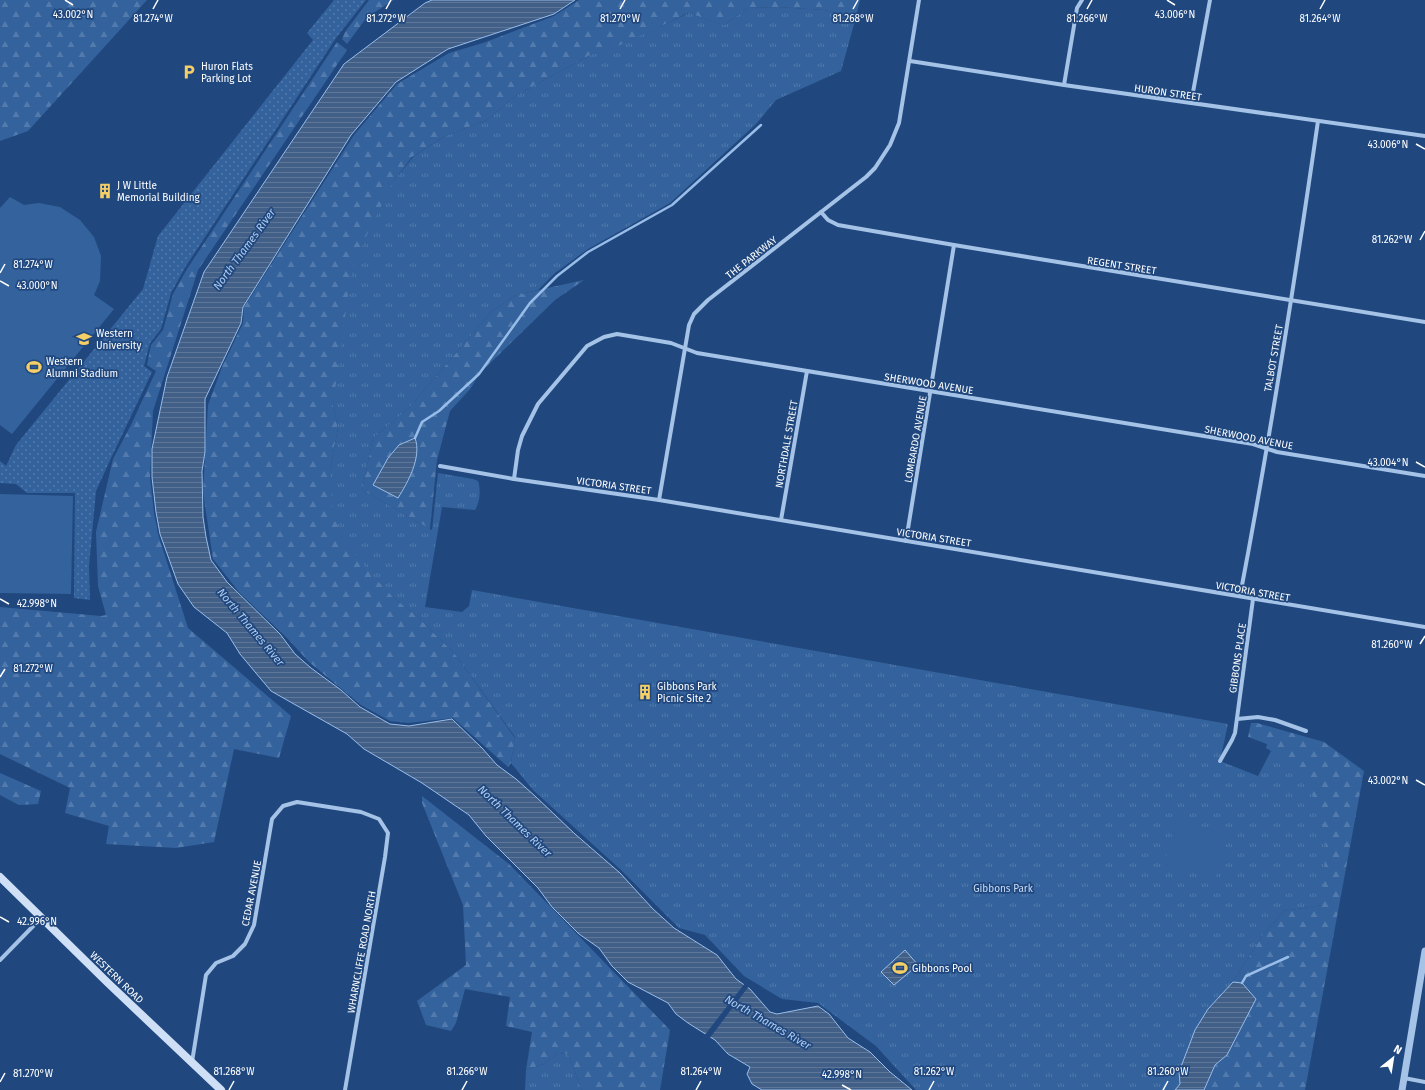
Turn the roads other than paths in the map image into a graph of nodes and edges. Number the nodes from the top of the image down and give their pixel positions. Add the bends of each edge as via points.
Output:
1 (919, 0) edge
2 (1082, 0) edge
3 (1210, 0) edge
4 (910, 60) junction
5 (1064, 85) junction
6 (1192, 103) junction
7 (1318, 121) junction
8 (1425, 136) edge
9 (821, 212) junction
10 (954, 245) junction
11 (1291, 300) junction
12 (1425, 322) edge
13 (684, 348) junction
14 (807, 371) junction
15 (931, 392) junction
16 (1266, 448) junction
17 (440, 466) dead end
18 (1425, 476) edge
19 (514, 479) junction
20 (659, 500) junction
21 (781, 520) junction
22 (906, 541) junction
23 (1240, 596) junction
24 (1253, 599) junction
25 (1425, 627) edge
26 (1237, 718) junction
27 (1306, 731) dead end
28 (1220, 761) dead end
29 (379, 819) joint
30 (0, 877) edge
31 (42, 917) junction
32 (1425, 951) edge
33 (0, 960) edge
34 (192, 1063) junction
35 (1404, 1078) junction
36 (1425, 1082) edge
37 (221, 1090) edge
38 (345, 1090) edge
39 (1402, 1090) edge

1 - 4 street, THE PARKWAY
2 - 5 street via 1077,8
3 - 6 street
4 - 5 street, HURON STREET
4 - 9 street, THE PARKWAY via 899,122 890,146 866,177
5 - 6 street, HURON STREET
6 - 7 street, HURON STREET
7 - 8 street, HURON STREET
7 - 11 street, TALBOT STREET
9 - 10 street, REGENT STREET via 828,220 838,225
9 - 13 street, THE PARKWAY via 708,300 689,325
10 - 11 street, REGENT STREET
10 - 15 street, LOMBARDO AVENUE
11 - 12 street, REGENT STREET
11 - 16 street, TALBOT STREET
13 - 14 street, SHERWOOD AVENUE via 697,353
13 - 19 street, SHERWOOD AVENUE via 671,343 617,334 604,337 587,346 538,404 522,436
13 - 20 street, THE PARKWAY
14 - 15 street, SHERWOOD AVENUE
14 - 21 street, NORTHDALE STREET
15 - 16 street, SHERWOOD AVENUE
15 - 22 street, LOMBARDO AVENUE
16 - 18 street, SHERWOOD AVENUE via 1277,452
16 - 23 street, TALBOT STREET
17 - 19 street, VICTORIA STREET
19 - 20 street, VICTORIA STREET
20 - 21 street, VICTORIA STREET
21 - 22 street, VICTORIA STREET
22 - 23 street, VICTORIA STREET
23 - 24 street, VICTORIA STREET
24 - 25 street, VICTORIA STREET
24 - 26 street, GIBBONS PLACE
26 - 27 street via 1258,717 1275,720
26 - 28 street, GIBBONS PLACE via 1232,740
29 - 34 street, CEDAR AVENUE via 361,812 297,802 283,806 272,819 254,925 245,944 233,956 216,963 206,975
29 - 38 street, WHARNCLIFFE ROAD NORTH via 388,833 385,857
30 - 31 main road, WESTERN ROAD
31 - 33 street
31 - 34 main road, WESTERN ROAD
32 - 35 street
34 - 37 main road, WESTERN ROAD
35 - 36 street
35 - 39 street

